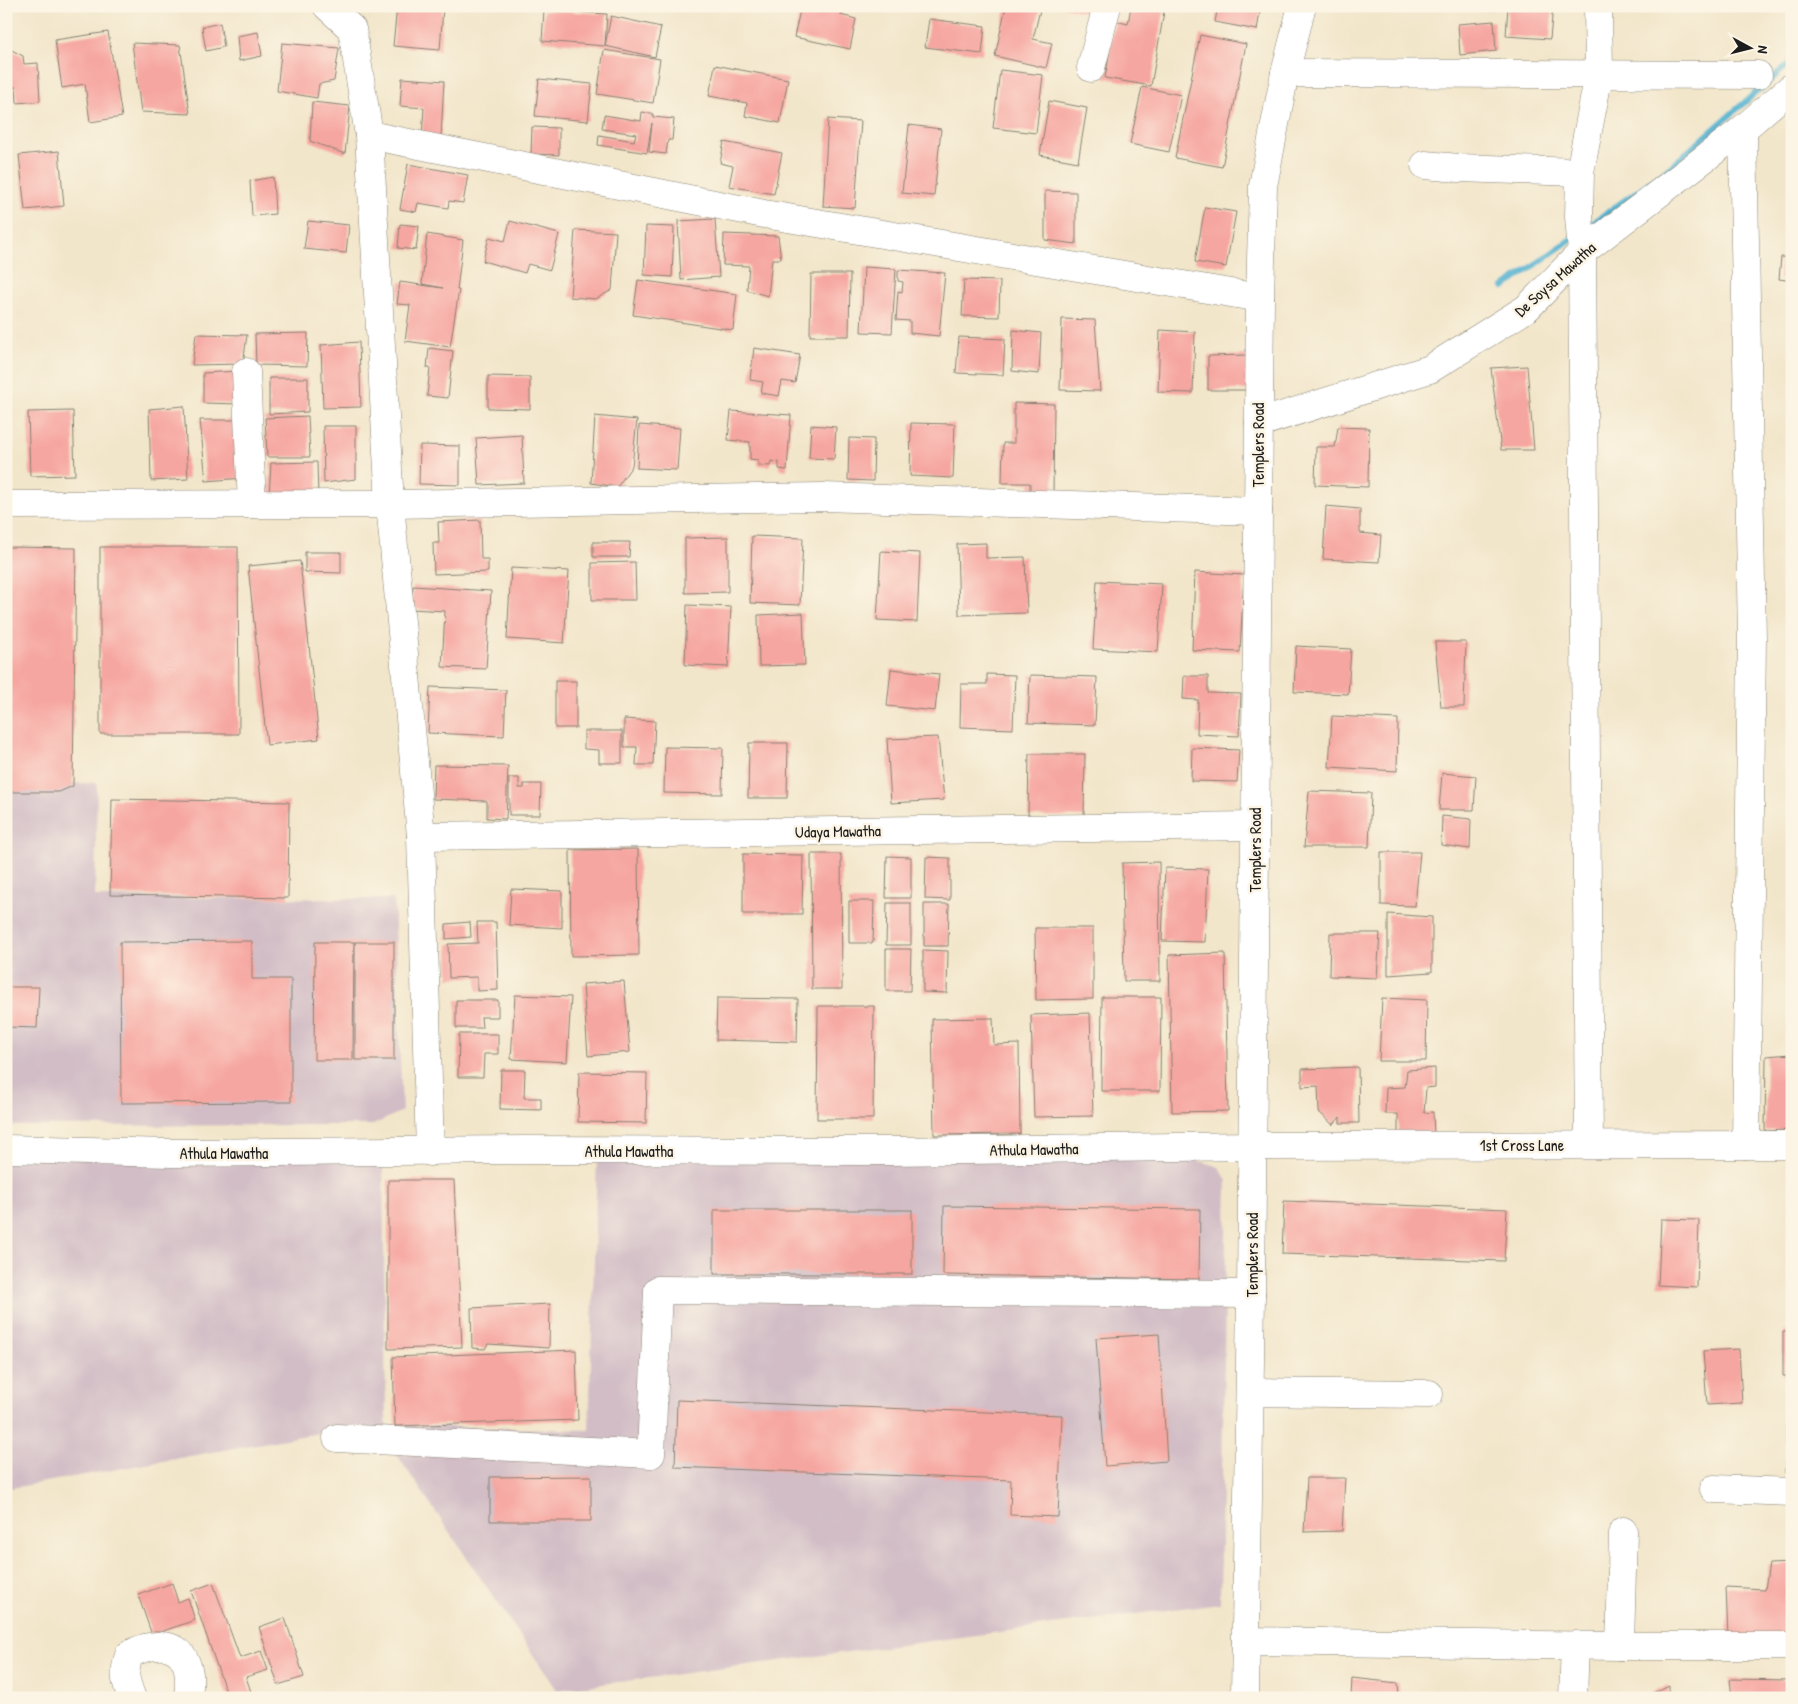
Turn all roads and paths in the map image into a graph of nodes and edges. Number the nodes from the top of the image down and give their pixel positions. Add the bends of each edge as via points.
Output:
1 (327, 6) edge
2 (1106, 6) edge
3 (1302, 6) edge
4 (1598, 6) edge
5 (1091, 68) dead end
6 (1285, 73) junction
7 (1599, 74) junction
8 (1758, 75) dead end
9 (1792, 87) edge
10 (1743, 129) junction
11 (368, 134) junction
12 (1425, 165) dead end
13 (1580, 172) junction
14 (1580, 236) junction
15 (1260, 298) junction
16 (246, 372) dead end
17 (1258, 423) junction
18 (252, 504) junction
19 (390, 504) junction
20 (6, 505) edge
21 (1258, 510) junction
22 (1255, 826) junction
23 (421, 836) junction
24 (1589, 1145) junction
25 (1746, 1145) junction
26 (1792, 1145) edge
27 (1252, 1146) junction
28 (6, 1149) edge
29 (430, 1152) junction
30 (1252, 1294) junction
31 (1250, 1392) junction
32 (1429, 1394) dead end
33 (337, 1438) dead end
34 (1714, 1489) dead end
35 (1792, 1492) edge
36 (1623, 1531) dead end
37 (1246, 1641) junction
38 (1575, 1645) junction
39 (1620, 1646) junction
40 (1792, 1646) edge
41 (132, 1698) edge
42 (188, 1698) edge
43 (1245, 1698) edge
44 (1573, 1698) edge

1 - 11 street via 352,29
2 - 5 street
3 - 6 street, Templers Road
4 - 7 street
6 - 7 street
6 - 15 street, Templers Road via 1263,186
7 - 8 street
7 - 13 street
9 - 10 street, De Soysa Mawatha
10 - 14 street, De Soysa Mawatha
10 - 25 street via 1752,640
11 - 15 street via 764,214
11 - 19 street
12 - 13 street
13 - 14 street
14 - 17 street, De Soysa Mawatha via 1527,308 1430,369
14 - 24 street
15 - 17 street, Templers Road
16 - 18 street
17 - 21 street, Templers Road
18 - 19 street
18 - 20 street
19 - 21 street via 824,497
19 - 23 street
21 - 22 street, Templers Road
22 - 23 street, Udaya Mawatha
22 - 27 street, Templers Road
23 - 29 street
24 - 25 street, 1st Cross Lane
24 - 27 street, 1st Cross Lane
25 - 26 street, 1st Cross Lane
27 - 29 street, Athula Mawatha
27 - 30 street, Templers Road
28 - 29 street, Athula Mawatha via 171,1153
30 - 31 street, Templers Road
30 - 33 street via 658,1290 651,1454
31 - 32 street
31 - 37 street, Templers Road
34 - 35 street
36 - 39 street
37 - 38 street
37 - 43 street, Templers Road
38 - 39 street
38 - 44 street
39 - 40 street
41 - 42 street via 124,1670 129,1655 141,1648 162,1646 176,1649 186,1662 190,1679

